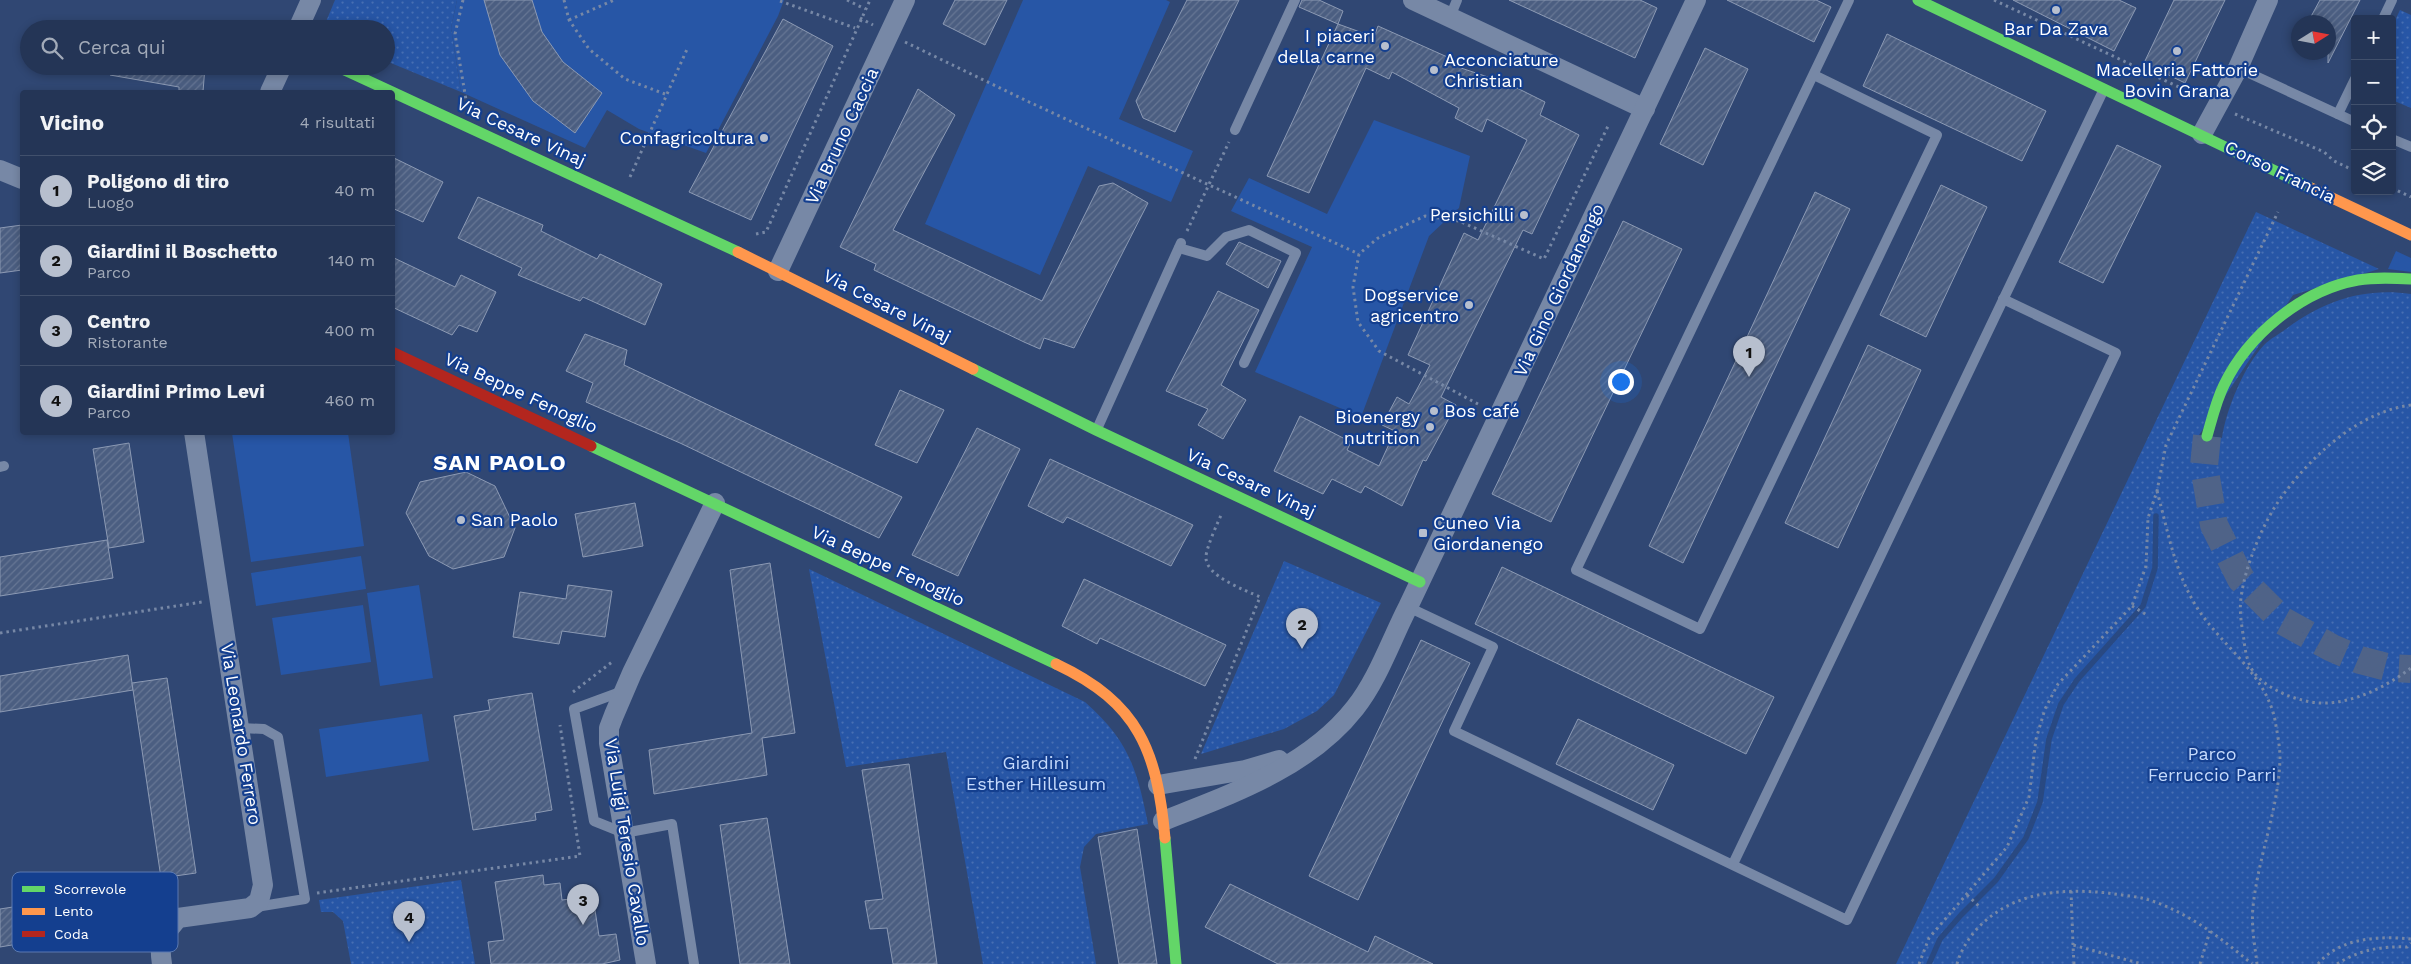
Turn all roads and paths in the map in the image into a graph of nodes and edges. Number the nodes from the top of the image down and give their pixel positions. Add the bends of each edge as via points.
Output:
1 (311, 0) edge
2 (462, 0) edge
3 (564, 0) edge
4 (614, 0) edge
5 (780, 0) edge
6 (847, 0) edge
7 (870, 0) edge
8 (905, 0) edge
9 (1295, 0) edge
10 (1413, 0) edge
11 (1696, 0) edge
12 (1849, 0) edge
13 (1918, 0) edge
14 (1994, 0) edge
15 (2268, 0) edge
16 (2392, 0) edge
17 (866, 9) junction
18 (1454, 9) edge
19 (2385, 15) edge
20 (860, 18) junction
21 (302, 20) edge
22 (569, 20) junction
23 (855, 28) junction
24 (890, 34) junction
25 (688, 47) dead end
26 (2238, 68) junction
27 (278, 75) edge
28 (355, 75) edge
29 (1814, 75) junction
30 (2351, 87) edge
31 (2105, 88) junction
32 (271, 90) edge
33 (388, 90) edge
34 (395, 93) edge
35 (665, 94) junction
36 (466, 102) dead end
37 (2217, 105) junction
38 (1645, 108) junction
39 (2338, 114) junction
40 (2351, 120) edge
41 (1609, 124) dead end
42 (1235, 130) joint
43 (2202, 134) junction
44 (2396, 141) edge
45 (2411, 148) edge
46 (2351, 169) edge
47 (0, 170) edge
48 (631, 175) junction
49 (20, 178) edge
50 (640, 179) dead end
51 (1209, 185) junction
52 (2396, 190) edge
53 (2411, 197) edge
54 (621, 198) junction
55 (2278, 212) dead end
56 (750, 235) dead end
57 (2411, 235) edge
58 (1180, 245) junction
59 (1359, 254) junction
60 (778, 271) junction
61 (2411, 280) edge
62 (2003, 299) junction
63 (395, 353) edge
64 (1244, 362) dead end
65 (1478, 404) dead end
66 (2411, 405) edge
67 (1096, 430) junction
68 (194, 435) edge
69 (2207, 436) tunnel mouth
70 (1229, 492) junction
71 (2157, 492) junction
72 (715, 503) junction
73 (1420, 582) junction
74 (220, 599) junction
75 (2132, 606) junction
76 (1408, 607) junction
77 (2147, 615) dead end
78 (0, 633) edge
79 (612, 662) dead end
80 (2411, 668) edge
81 (2256, 675) junction
82 (624, 690) junction
83 (572, 693) dead end
84 (560, 724) dead end
85 (240, 728) junction
86 (1308, 752) junction
87 (1186, 780) junction
88 (1158, 785) junction
89 (1163, 821) junction
90 (624, 833) junction
91 (1733, 864) junction
92 (2071, 891) junction
93 (314, 893) dead end
94 (1967, 895) junction
95 (250, 908) junction
96 (1981, 908) dead end
97 (178, 918) edge
98 (2210, 931) junction
99 (2411, 939) edge
100 (2411, 943) edge
101 (2073, 945) junction
102 (646, 964) edge
103 (694, 964) edge
104 (1176, 964) edge
105 (1919, 964) edge
106 (1956, 964) edge
107 (2074, 964) edge
108 (2142, 964) edge
109 (2200, 964) edge
110 (2252, 964) edge
111 (2257, 964) edge
112 (2318, 964) edge
113 (2337, 964) edge

1 - 21 street
2 - 36 path via 455,34
3 - 22 path
4 - 22 path
5 - 23 path
6 - 17 path
7 - 17 path
8 - 24 street, Via Bruno Caccia
9 - 42 lane
10 - 18 street
11 - 38 street, Via Gino Giordanengo
12 - 29 lane
13 - 31 main road, Corso Francia
14 - 37 path
15 - 26 street, Corso Francia
16 - 19 lane
17 - 20 path
18 - 38 street
20 - 23 path
20 - 24 path
22 - 35 path via 589,49 625,79
23 - 56 path via 766,232
24 - 51 path via 994,86
24 - 60 street, Via Bruno Caccia
25 - 35 path
26 - 37 street, Corso Francia
26 - 39 lane
27 - 32 street
28 - 33 main road, Via Cesare Vinaj
29 - 29 lane via 1576,570 1700,629 1937,135
30 - 39 lane
31 - 43 main road, Corso Francia
31 - 62 lane
34 - 54 main road, Via Cesare Vinaj
35 - 48 path
37 - 43 street, Corso Francia
37 - 46 path via 2324,152
38 - 73 street, Via Gino Giordanengo
39 - 40 lane
41 - 59 path via 1544,259 1459,221 1426,216 1378,238
42 - 51 path
43 - 57 main road, Corso Francia
44 - 45 lane
47 - 49 street
48 - 50 path
48 - 54 path
51 - 58 path
51 - 59 path
52 - 53 path
54 - 60 main road, Via Cesare Vinaj
55 - 71 path via 2166,445
58 - 64 lane via 1207,256 1226,237 1249,230 1296,253
58 - 67 lane
59 - 65 path via 1353,287 1358,322 1379,351
60 - 67 main road, Via Cesare Vinaj
61 - 69 main road via 2376,279 2344,284 2314,295 2287,311 2263,330 2238,360 2214,407
62 - 91 lane
62 - 91 lane via 2116,352 1848,920
63 - 72 main road, Via Beppe Fenoglio
66 - 81 path via 2364,421 2328,446 2285,492 2267,520 2247,570 2241,599 2246,653
67 - 70 main road, Via Cesare Vinaj
68 - 74 street, Via Leonardo Ferrero
70 - 73 main road, Via Cesare Vinaj
70 - 87 path via 1206,556 1209,567 1218,576 1260,597
71 - 75 path via 2148,518 2146,566
71 - 81 path via 2180,577 2195,605 2213,631
72 - 82 street, Via Luigi Teresio Cavallo
72 - 88 main road, Via Beppe Fenoglio via 1079,675 1103,692 1140,734
73 - 76 street, Via Gino Giordanengo
74 - 78 path
74 - 85 street, Via Leonardo Ferrero
75 - 77 path
75 - 94 path via 2058,684 2045,709 2036,739 2029,797 2007,847
76 - 86 street, Via Gino Giordanengo via 1355,707 1332,733
76 - 91 lane via 1493,647 1454,731
79 - 83 path
80 - 81 path via 2390,684 2332,703 2309,702 2283,695
81 - 111 path via 2274,718 2280,757 2253,909
82 - 90 street, Via Luigi Teresio Cavallo via 609,728 608,743
82 - 90 lane via 574,709 594,821
84 - 93 path via 580,856
85 - 95 street, Via Leonardo Ferrero via 263,885 259,901
85 - 95 lane via 264,729 278,737 305,898
86 - 87 street, Via Gino Giordanengo via 1244,770
86 - 89 street, Via Gino Giordanengo via 1265,778
87 - 88 street, Via Gino Giordanengo
88 - 89 main road, Via Beppe Fenoglio
89 - 104 main road, Via Beppe Fenoglio
90 - 102 street, Via Luigi Teresio Cavallo
90 - 103 lane via 672,824
92 - 98 path via 2145,899
92 - 101 path
92 - 106 path via 2031,896 2006,906 1983,923 1968,940
94 - 96 path
94 - 105 path via 1929,938
95 - 97 street
98 - 109 path
98 - 110 path
99 - 112 path via 2373,938 2355,942 2335,950
100 - 113 path via 2407,947 2364,950
101 - 107 path
101 - 108 path

